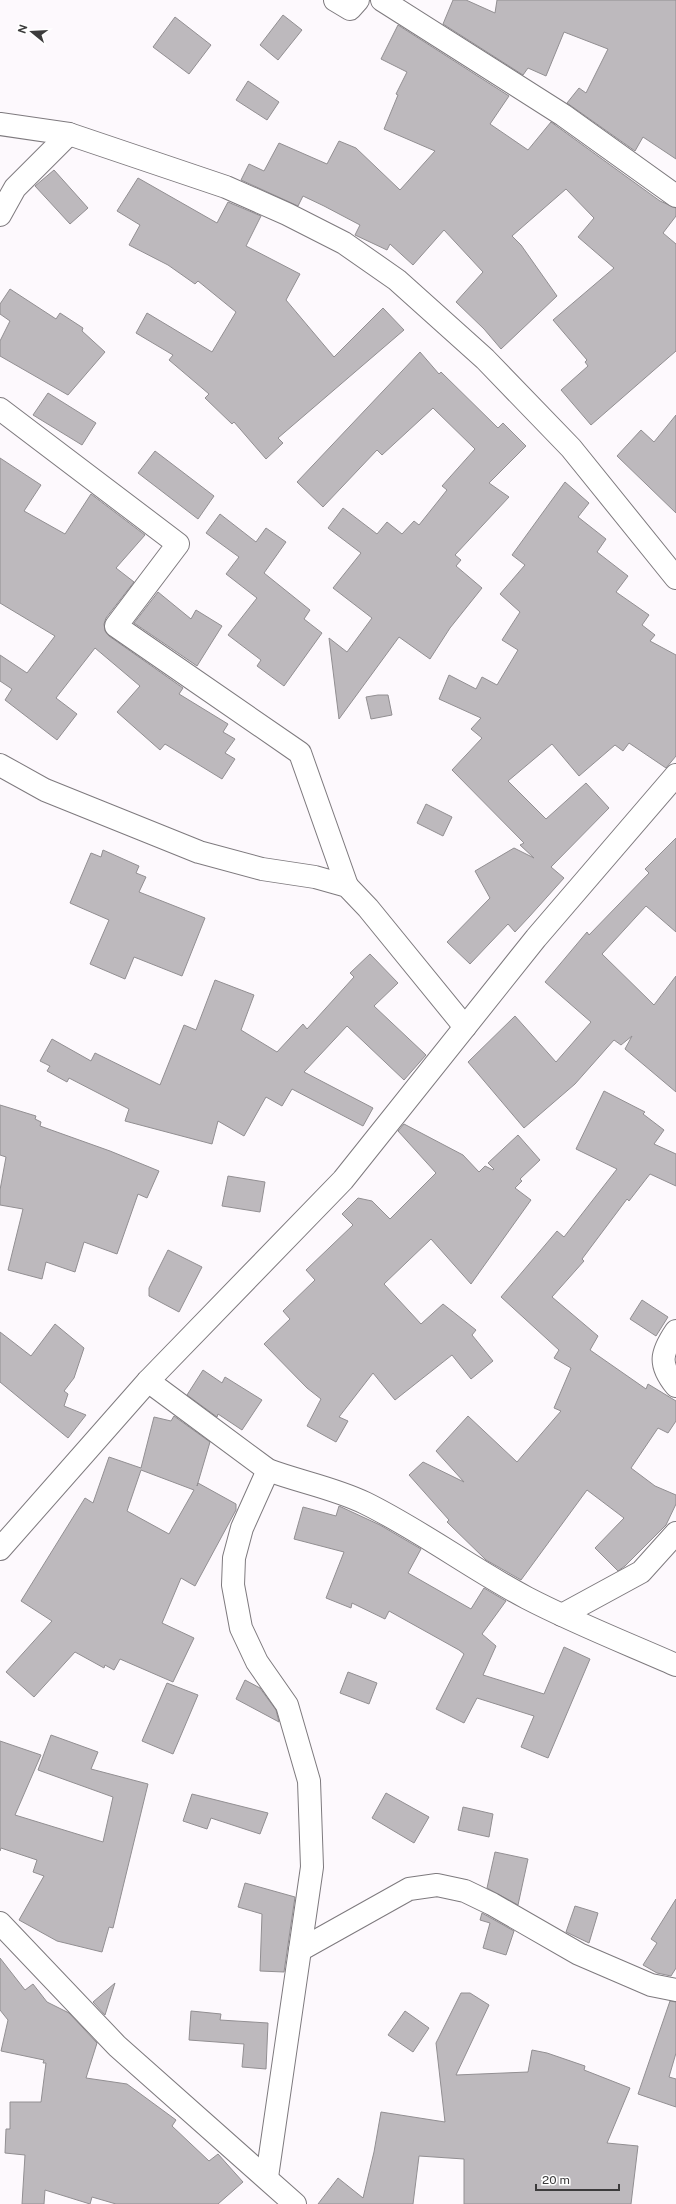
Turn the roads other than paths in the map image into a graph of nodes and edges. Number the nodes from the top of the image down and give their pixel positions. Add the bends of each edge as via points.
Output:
1 (335, 0) edge
2 (358, 0) edge
3 (382, 0) edge
4 (0, 124) edge
5 (69, 134) junction
6 (676, 196) edge
7 (0, 215) edge
8 (0, 409) edge
9 (676, 578) edge
10 (0, 765) edge
11 (676, 776) edge
12 (347, 886) junction
13 (465, 1027) junction
14 (676, 1331) edge
15 (148, 1381) junction
16 (676, 1386) edge
17 (268, 1470) junction
18 (676, 1533) edge
19 (0, 1549) edge
20 (562, 1614) junction
21 (676, 1665) edge
22 (0, 1923) edge
23 (300, 1950) junction
24 (676, 1990) edge
25 (267, 2177) junction
26 (295, 2204) edge

1 - 2 street via 350,9
3 - 6 street via 562,115
4 - 5 street
5 - 7 street via 15,188
5 - 9 street via 226,187 288,214 344,243 397,280 485,359 571,448
8 - 12 street via 178,544 116,626 300,753
10 - 12 street via 45,790 199,852 262,869 315,877
11 - 13 street via 536,938
12 - 13 street
13 - 15 street via 343,1180
14 - 16 street via 665,1348 663,1359 669,1378
15 - 17 street
15 - 19 street
17 - 20 street via 288,1478 316,1484 364,1503 428,1537 526,1597
17 - 23 street via 242,1528 234,1558 233,1585 241,1628 257,1662 287,1705 309,1781 312,1867
18 - 20 street via 641,1572
20 - 21 street
22 - 25 street via 117,2046
23 - 24 street via 410,1889 437,1885 465,1890 579,1954 652,1985
23 - 25 street
25 - 26 street

